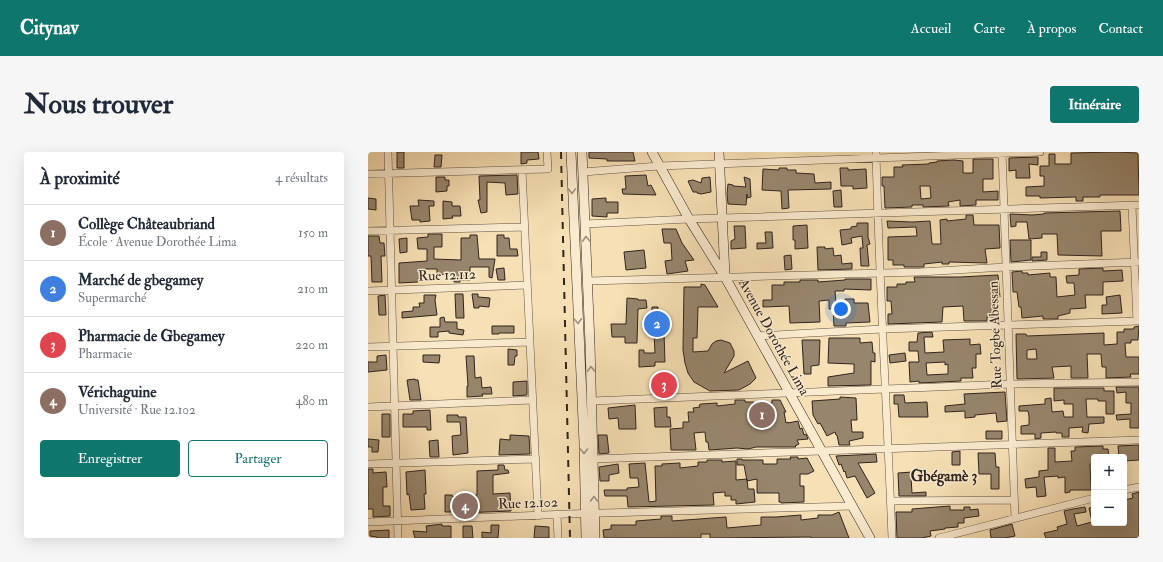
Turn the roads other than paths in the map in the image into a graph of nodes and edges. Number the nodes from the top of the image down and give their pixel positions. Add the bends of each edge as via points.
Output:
1 (388, 152) edge
2 (547, 152) edge
3 (571, 152) edge
4 (582, 152) edge
5 (652, 152) edge
6 (719, 152) edge
7 (1040, 152) edge
8 (1002, 153) edge
9 (876, 155) edge
10 (720, 164) junction
11 (659, 166) junction
12 (522, 170) junction
13 (583, 172) junction
14 (389, 173) junction
15 (368, 174) edge
16 (1136, 206) edge
17 (1004, 210) junction
18 (877, 214) junction
19 (689, 219) junction
20 (721, 219) junction
21 (585, 224) junction
22 (524, 227) junction
23 (390, 230) junction
24 (368, 231) edge
25 (1136, 262) edge
26 (1006, 267) junction
27 (879, 273) junction
28 (725, 277) junction
29 (588, 281) junction
30 (527, 285) junction
31 (391, 290) junction
32 (368, 291) edge
33 (1138, 321) edge
34 (1008, 326) junction
35 (882, 329) junction
36 (757, 336) junction
37 (530, 342) junction
38 (393, 346) junction
39 (368, 347) edge
40 (1139, 382) edge
41 (1010, 384) junction
42 (886, 390) junction
43 (788, 392) junction
44 (533, 400) junction
45 (592, 401) junction
46 (395, 406) junction
47 (368, 407) edge
48 (1139, 440) edge
49 (1012, 445) junction
50 (888, 449) junction
51 (821, 452) junction
52 (536, 458) junction
53 (593, 459) junction
54 (396, 463) junction
55 (368, 464) edge
56 (1139, 486) edge
57 (1127, 489) edge
58 (1091, 499) edge
59 (1014, 500) junction
60 (891, 501) junction
61 (852, 506) junction
62 (589, 514) junction
63 (557, 515) junction
64 (538, 516) junction
65 (1015, 518) junction
66 (398, 521) junction
67 (368, 522) edge
68 (398, 538) edge
69 (558, 538) edge
70 (586, 538) edge
71 (595, 538) edge
72 (870, 538) edge
73 (892, 538) edge
74 (939, 538) edge

1 - 14 street
2 - 12 street via 548,169
3 -> 62 main road
4 - 13 main road
5 - 11 main road, Avenue Dorothée Lima
6 - 10 main road
7 - 8 street
8 - 9 street
8 - 17 street, Rue Togbe Abessan
9 - 10 street
9 - 18 street
10 - 11 street
10 - 20 main road
11 - 13 street
11 - 19 main road, Avenue Dorothée Lima
12 - 14 street
12 - 22 street
13 - 21 main road
14 - 15 street
14 - 23 street
16 - 17 street
16 - 25 street
17 - 18 street
17 - 26 street, Rue Togbe Abessan
18 - 20 street
18 - 27 street
19 - 20 street
19 - 21 street
19 - 28 main road, Avenue Dorothée Lima
20 - 28 main road
29 -> 21 main road
22 - 23 street
22 - 30 street
23 - 24 street
23 - 31 street
25 - 26 street
25 - 33 street
26 - 27 street
26 - 34 street, Rue Togbe Abessan
27 - 28 street
27 - 35 street
28 - 29 street
28 - 36 main road, Avenue Dorothée Lima
45 -> 29 main road
30 - 31 street, Rue 12.112
30 - 37 street
31 - 32 street, Rue 12.112
31 - 38 street
33 - 34 street
34 - 35 street
34 - 41 street, Rue Togbe Abessan
35 - 36 street
35 - 42 street
36 - 43 main road, Avenue Dorothée Lima
37 - 38 street
37 - 44 street
38 - 39 street
38 - 46 street
40 - 41 street
41 - 42 street
41 - 49 street, Rue Togbe Abessan
42 - 43 street
42 - 50 street
43 - 45 street
43 - 51 main road, Avenue Dorothée Lima
44 - 46 street
44 - 52 street
45 - 53 main road
46 - 47 street
46 - 54 street
48 - 49 street
49 - 50 street
49 - 59 street, Rue Togbe Abessan
50 - 51 street
50 - 60 street
51 - 53 street
51 - 61 main road, Avenue Dorothée Lima
52 - 54 street
52 - 64 street
62 -> 53 main road
54 - 55 street
54 - 66 street
56 - 57 street
58 - 65 street
59 - 60 street
59 - 65 street, Rue Togbe Abessan
60 - 73 street
61 - 62 street, Rue 12.102
61 - 72 main road, Avenue Dorothée Lima
62 - 63 street, Rue 12.102
62 - 70 main road
62 - 71 main road
63 - 64 street, Rue 12.102
63 - 69 street
64 - 66 street, Rue 12.102
65 - 74 street
66 - 67 street, Rue 12.102
66 - 68 street

